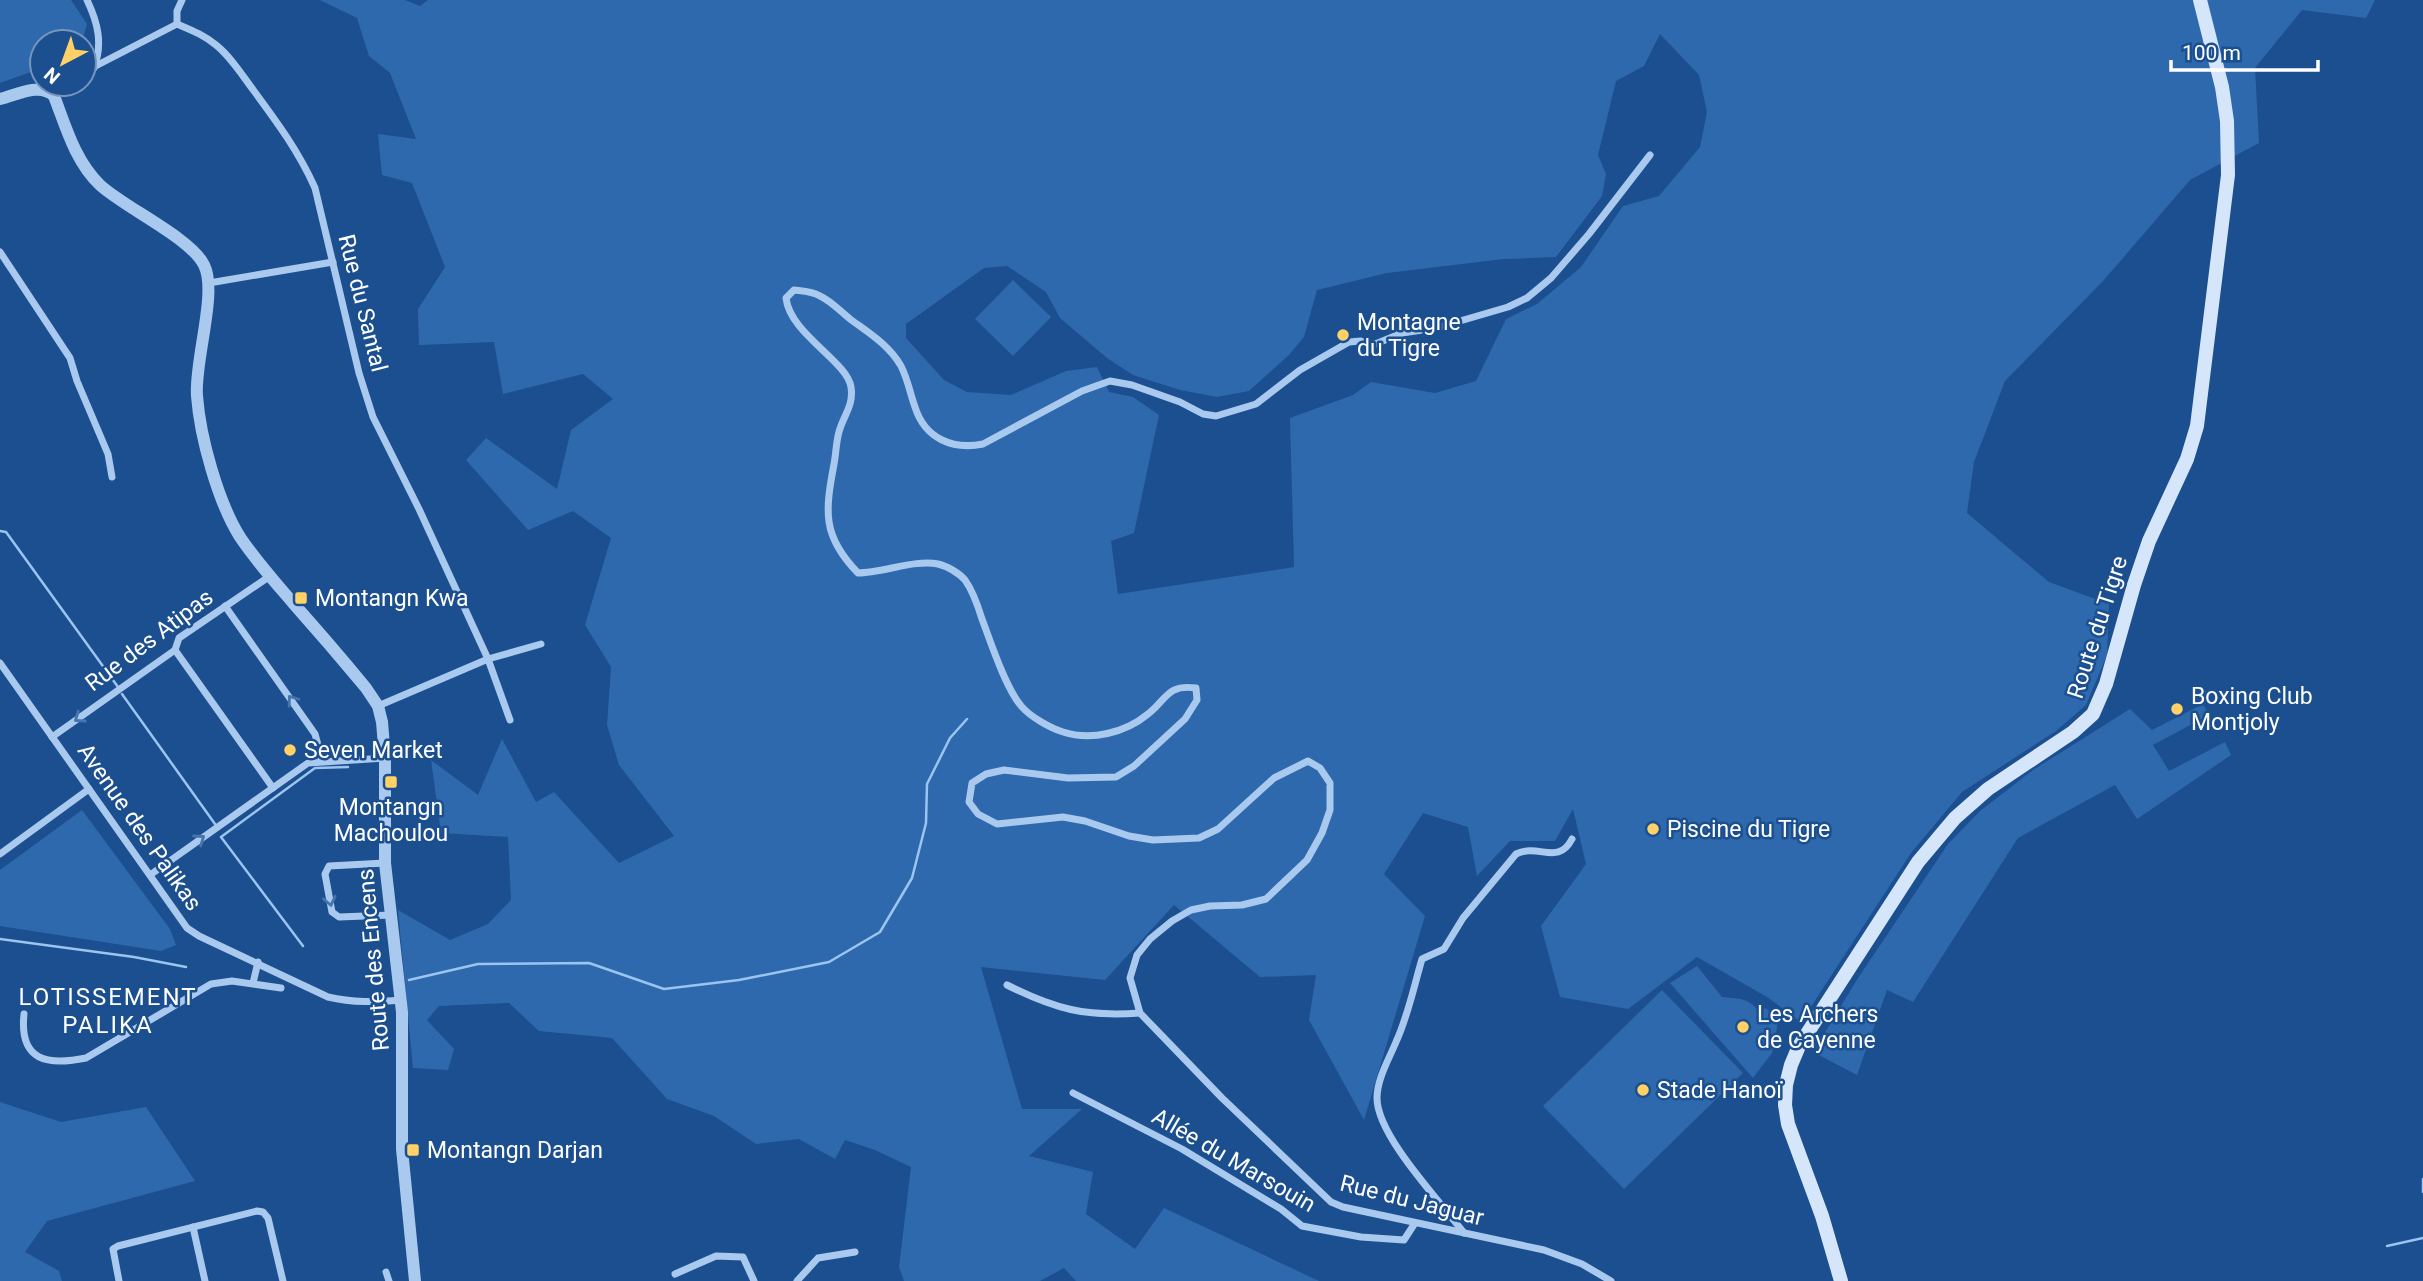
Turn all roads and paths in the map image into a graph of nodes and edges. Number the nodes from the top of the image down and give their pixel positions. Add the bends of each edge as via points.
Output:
1 (87, 0) edge
2 (182, 0) edge
3 (2200, 0) edge
4 (177, 24) junction
5 (97, 28) edge
6 (98, 31) edge
7 (98, 58) edge
8 (98, 66) edge
9 (28, 92) edge
10 (55, 98) edge
11 (0, 99) edge
12 (1650, 155) dead end
13 (0, 251) edge
14 (333, 262) junction
15 (209, 283) junction
16 (112, 477) dead end
17 (270, 576) junction
18 (225, 606) junction
19 (541, 644) dead end
20 (175, 650) junction
21 (488, 659) junction
22 (0, 663) edge
23 (378, 706) junction
24 (510, 720) dead end
25 (52, 737) junction
26 (385, 758) junction
27 (322, 760) junction
28 (273, 788) junction
29 (89, 789) junction
30 (1572, 839) dead end
31 (0, 854) edge
32 (386, 863) junction
33 (150, 875) junction
34 (391, 915) junction
35 (258, 962) junction
36 (253, 983) junction
37 (1007, 985) dead end
38 (281, 988) dead end
39 (401, 1000) junction
40 (1140, 1013) junction
41 (24, 1014) dead end
42 (1073, 1093) dead end
43 (1415, 1223) junction
44 (193, 1227) junction
45 (1464, 1234) junction
46 (855, 1252) dead end
47 (386, 1272) dead end
48 (675, 1274) dead end
49 (119, 1281) edge
50 (205, 1281) edge
51 (283, 1281) edge
52 (389, 1281) edge
53 (415, 1281) edge
54 (754, 1281) edge
55 (797, 1281) edge
56 (1611, 1281) edge
57 (1841, 1281) edge

1 - 5 street
2 - 4 street
3 - 57 main road, Route du Tigre via 2222,87 2228,175 2197,426 2149,541 2093,714 1955,818 1918,862 1791,1065 1784,1105 1788,1124
4 - 8 street
4 - 14 street, Rue du Santal via 217,45 289,139 315,188
6 - 7 street
9 - 11 street
10 - 15 street via 72,145 88,172 113,196 195,252 207,269
12 - 40 street, Rue du Jaguar via 1567,261 1527,298 1373,345 1349,342 1300,370 1256,404 1216,416 1110,381 983,444 951,446 925,426 900,364 873,334 818,295 793,290 786,298 800,326 851,384 852,404 839,432 827,506 835,543 859,573 936,564 964,579 1022,707 1059,732 1080,737 1131,726 1167,693 1182,686 1196,688 1198,700 1185,719 1116,777 1068,778 1004,770 986,774 972,783 969,802 978,814 997,824 1063,817 1129,836 1199,838 1218,829 1274,778 1308,761 1320,768 1330,783 1330,810 1322,833 1307,860 1266,899 1191,910 1137,954 1130,978
13 - 16 street via 70,358 108,454
14 - 15 street
14 - 21 street, Rue du Santal via 373,417
15 - 17 street, Route des Encens via 197,394 201,418 228,514
17 - 18 street, Rue des Atipas
17 - 23 street, Route des Encens
18 - 20 street, Rue des Atipas via 179,638
27 -> 18 street via 315,734
19 - 21 street
20 -> 25 street, Rue des Atipas
20 - 28 street
21 - 23 street
21 - 24 street, Rue du Santal
22 - 25 street, Avenue des Palikas
23 - 26 street, Route des Encens
25 - 29 street, Avenue des Palikas
26 - 27 street
26 - 32 street, Route des Encens
27 - 28 street via 308,763
33 -> 28 street
29 - 31 street
29 - 33 street, Avenue des Palikas
30 - 45 street via 1562,852 1535,849 1516,854 1444,949 1422,959 1378,1087 1380,1115 1395,1144
32 - 34 street, Route des Encens
32 -> 34 street via 329,866 325,874 332,912 339,917
33 - 35 street, Avenue des Palikas via 187,928
34 - 39 street, Route des Encens
35 - 36 street
35 - 39 street, Avenue des Palikas via 328,997 373,1003
36 - 38 street
36 - 41 street via 211,984 77,1060 42,1059 32,1054 22,1036
37 - 40 street via 1058,1008
39 - 53 street, Route des Encens via 402,1149
40 - 43 street, Rue du Jaguar via 1331,1202
42 - 43 street, Allée du Marsouin via 1182,1149 1302,1226 1404,1240
43 - 45 street, Rue du Jaguar
44 - 49 street via 113,1249
44 - 50 street
44 - 51 street via 263,1212
45 - 56 street, Rue du Jaguar via 1544,1250
46 - 55 street via 818,1258
47 - 52 street
48 - 54 street via 716,1256 743,1256

